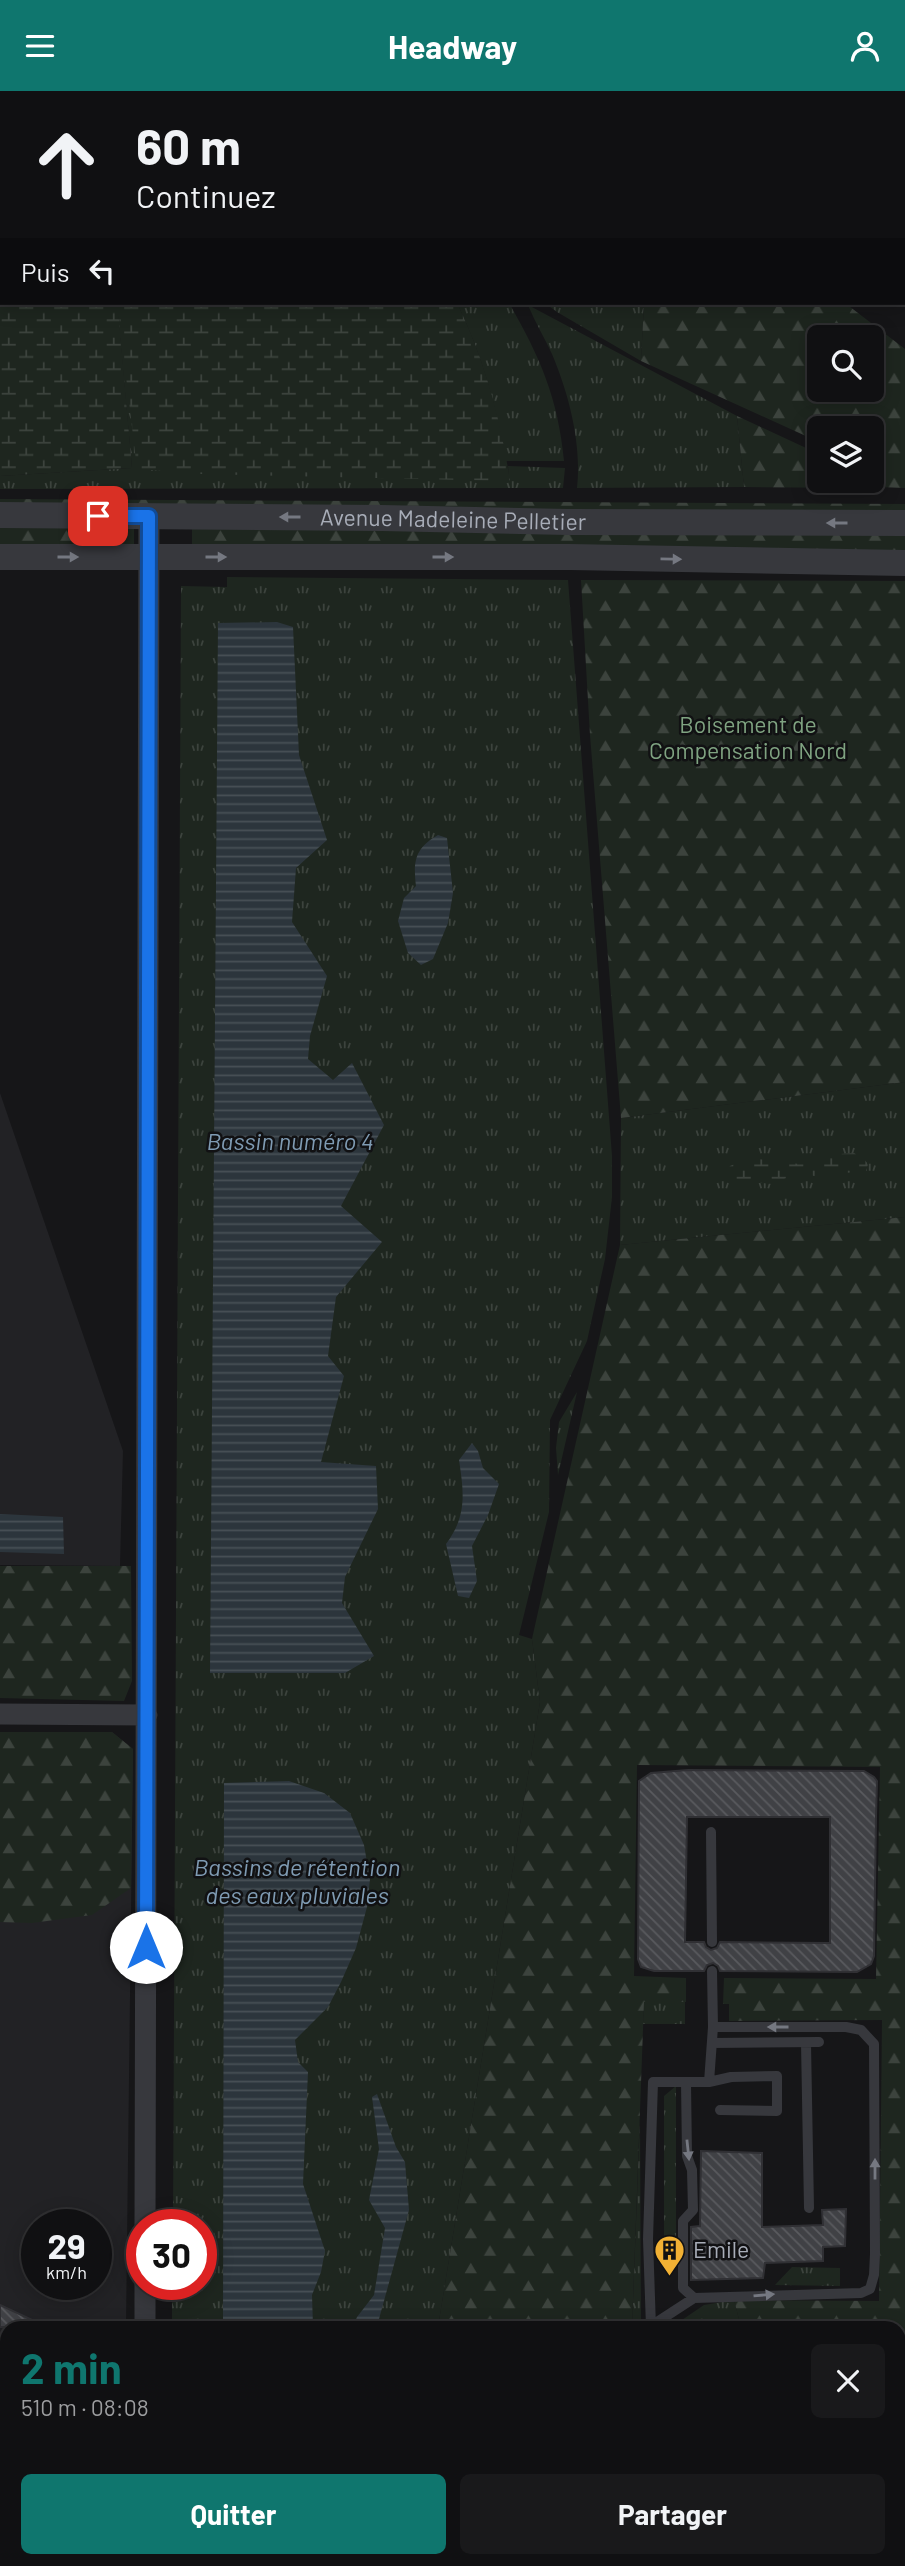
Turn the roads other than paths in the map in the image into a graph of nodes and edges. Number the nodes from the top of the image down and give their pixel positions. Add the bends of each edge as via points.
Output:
1 (0, 515) edge
2 (149, 516) junction
3 (905, 523) edge
4 (0, 557) edge
5 (148, 557) junction
6 (905, 563) edge
7 (0, 1714) edge
8 (147, 1715) junction
9 (711, 1832) dead end
10 (712, 1942) dead end
11 (712, 1971) dead end
12 (713, 2027) junction
13 (819, 2042) dead end
14 (712, 2043) junction
15 (806, 2043) junction
16 (686, 2082) junction
17 (709, 2082) junction
18 (720, 2110) dead end
19 (809, 2208) dead end
20 (145, 2209) edge
21 (694, 2298) junction
22 (145, 2300) edge
23 (145, 2321) edge
24 (651, 2321) edge
25 (660, 2321) edge

1 - 2 street, Avenue Madeleine Pelletier
3 -> 2 street, Avenue Madeleine Pelletier
2 - 5 street
4 -> 5 street, Avenue Madeleine Pelletier
5 -> 6 street, Avenue Madeleine Pelletier
5 - 8 street
7 - 8 street
8 - 20 street
9 - 10 lane
11 - 12 lane
12 - 14 lane
21 -> 12 lane via 861,2293 870,2289 874,2276 874,2044 861,2030 846,2027
13 - 15 lane
14 - 15 lane
14 - 17 lane
15 - 19 lane
16 - 17 lane
16 -> 21 lane via 693,2210 683,2221 683,2288
16 - 24 lane via 653,2082 648,2239
17 - 18 lane via 777,2077 777,2111
21 - 25 lane
22 - 23 street

